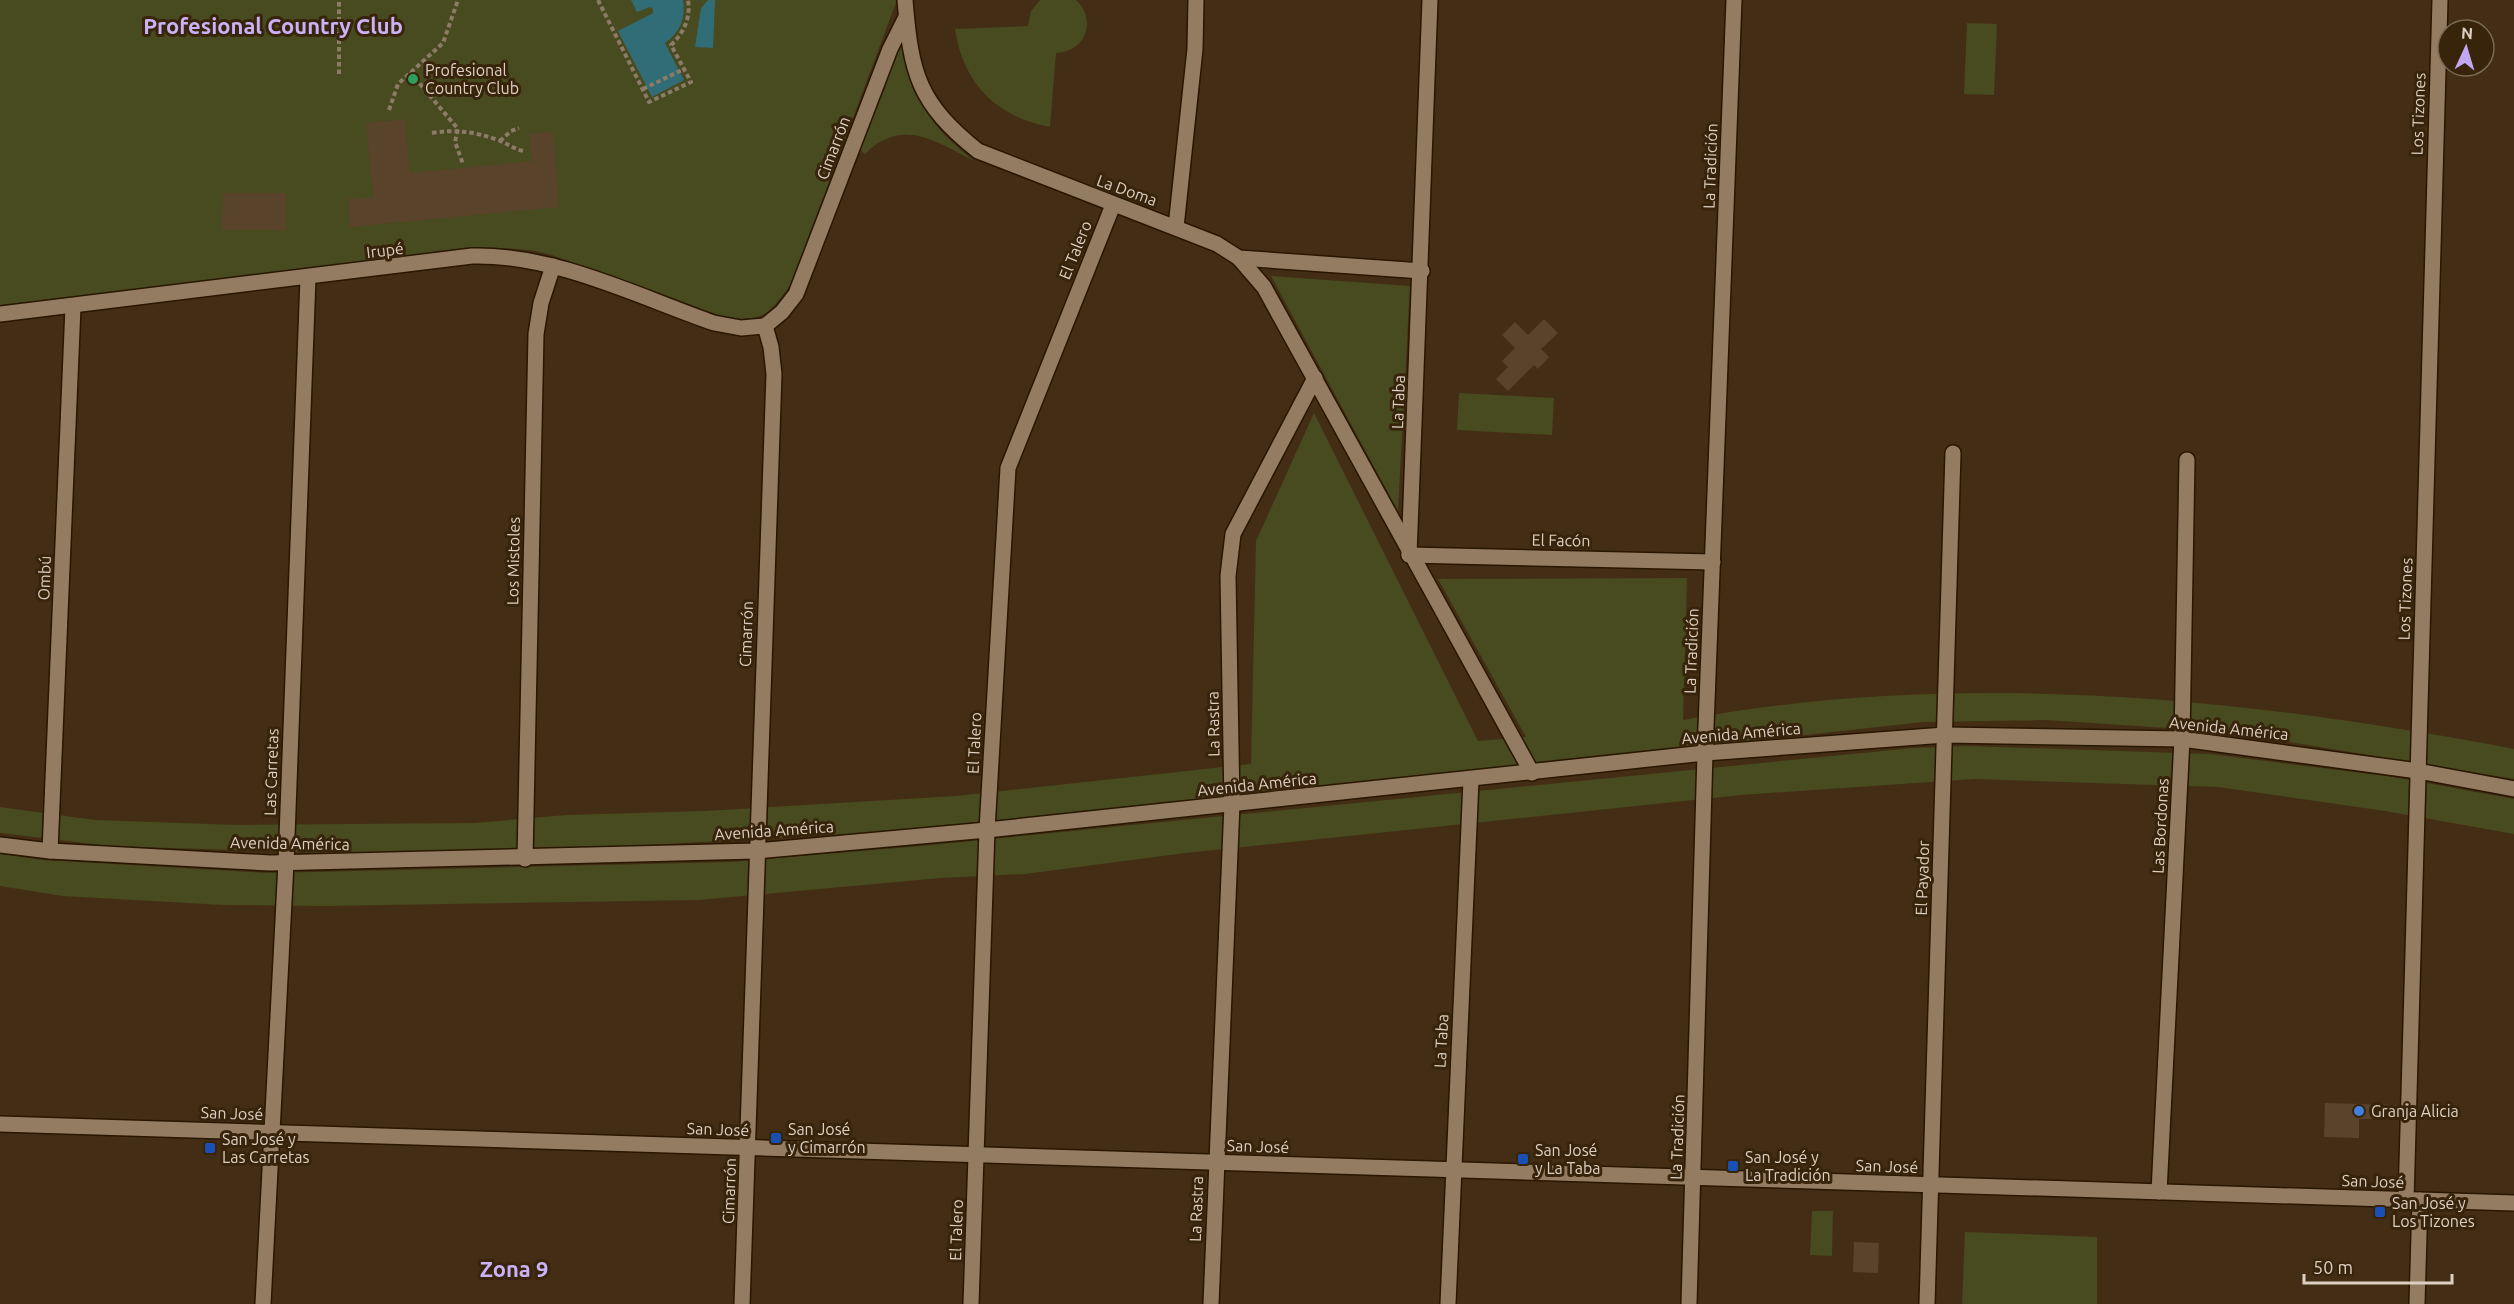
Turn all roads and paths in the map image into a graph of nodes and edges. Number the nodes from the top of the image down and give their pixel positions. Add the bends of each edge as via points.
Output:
1 (339, 0) edge
2 (458, 0) edge
3 (598, 0) edge
4 (688, 0) edge
5 (905, 0) edge
6 (1196, 0) edge
7 (1430, 0) edge
8 (1734, 0) edge
9 (2440, 0) edge
10 (906, 17) junction
11 (684, 69) junction
12 (410, 72) junction
13 (339, 74) dead end
14 (643, 89) junction
15 (388, 110) dead end
16 (519, 128) dead end
17 (458, 129) junction
18 (432, 133) dead end
19 (500, 141) junction
20 (524, 151) dead end
21 (463, 164) dead end
22 (1113, 205) junction
23 (1176, 227) junction
24 (1239, 258) junction
25 (553, 266) junction
26 (1422, 271) junction
27 (308, 278) junction
28 (73, 307) junction
29 (0, 314) edge
30 (765, 326) junction
31 (1315, 378) junction
32 (1953, 453) dead end
33 (2187, 460) dead end
34 (1409, 555) junction
35 (1713, 562) junction
36 (1945, 735) junction
37 (2182, 739) junction
38 (1705, 753) junction
39 (2418, 771) junction
40 (1532, 773) junction
41 (1471, 780) junction
42 (2514, 789) edge
43 (1232, 804) junction
44 (987, 830) junction
45 (0, 845) edge
46 (50, 851) junction
47 (756, 851) junction
48 (525, 859) junction
49 (286, 863) junction
50 (0, 1124) edge
51 (270, 1132) junction
52 (748, 1148) junction
53 (976, 1155) junction
54 (1215, 1163) junction
55 (1452, 1171) junction
56 (1694, 1179) junction
57 (1930, 1186) junction
58 (2159, 1192) junction
59 (2413, 1200) junction
60 (2514, 1203) edge
61 (263, 1304) edge
62 (742, 1304) edge
63 (971, 1304) edge
64 (1211, 1304) edge
65 (1448, 1304) edge
66 (1689, 1304) edge
67 (1927, 1304) edge
68 (2416, 1304) edge

1 - 13 path
2 - 12 path via 442,44
3 - 14 path
4 - 11 path via 685,27 671,45
5 - 10 street, Cimarrón
6 - 23 street via 1195,49
7 - 26 street, La Taba
8 - 35 street, La Tradición
9 - 39 street, Los Tizones
10 - 22 street, La Doma via 910,53 924,94 949,128 978,151
10 - 30 street, Cimarrón via 890,49 796,294
11 - 14 path
11 - 14 path via 691,82 649,102
12 - 15 path via 398,84
12 - 17 path
16 - 19 path
17 - 18 path
17 - 19 path
17 - 21 path via 454,142
19 - 20 path
22 - 23 street, La Doma
22 - 44 street, El Talero via 1008,468
23 - 24 street, La Doma
24 - 26 street, La Doma
24 - 31 street via 1264,287
25 - 27 street, Irupé via 520,258 472,256
25 - 30 street, Irupé via 714,323 741,328
25 - 48 street, Los Mistoles via 536,334
26 - 34 street, La Taba
27 - 28 street, Irupé
27 - 49 street, Las Carretas
28 - 29 street, Irupé
28 - 46 street, Ombú
30 - 47 street, Cimarrón via 774,374
31 - 34 street
31 - 43 street, La Rastra via 1233,534 1228,576
32 - 36 street, El Payador
33 - 37 street, Las Bordonas
34 - 35 street, El Facón
34 - 40 street
35 - 38 street, La Tradición
36 - 37 street, Avenida América
36 - 38 street, Avenida América
36 - 57 street, El Payador
37 - 39 street, Avenida América
37 - 58 street, Las Bordonas
38 - 40 street, Avenida América
38 - 56 street, La Tradición
39 - 42 street, Avenida América
39 - 59 street, Los Tizones
40 - 41 street, Avenida América
41 - 43 street, Avenida América
41 - 55 street, La Taba
43 - 44 street, Avenida América
43 - 54 street, La Rastra
44 - 47 street, Avenida América
44 - 53 street, El Talero
45 - 46 street, Avenida América
46 - 49 street, Avenida América
47 - 48 street, Avenida América
47 - 52 street, Cimarrón
48 - 49 street, Avenida América
49 - 51 street, Las Carretas
50 - 51 street, San José
51 - 52 street, San José
51 - 61 street, Las Carretas
52 - 53 street, San José
52 - 62 street, Cimarrón
53 - 54 street, San José
53 - 63 street, El Talero
54 - 55 street, San José
54 - 64 street, La Rastra
55 - 56 street, San José
55 - 65 street, La Taba
56 - 57 street, San José
56 - 66 street, La Tradición
57 - 58 street, San José
57 - 67 street, El Payador
58 - 59 street, San José
59 - 60 street, San José
59 - 68 street, Los Tizones

